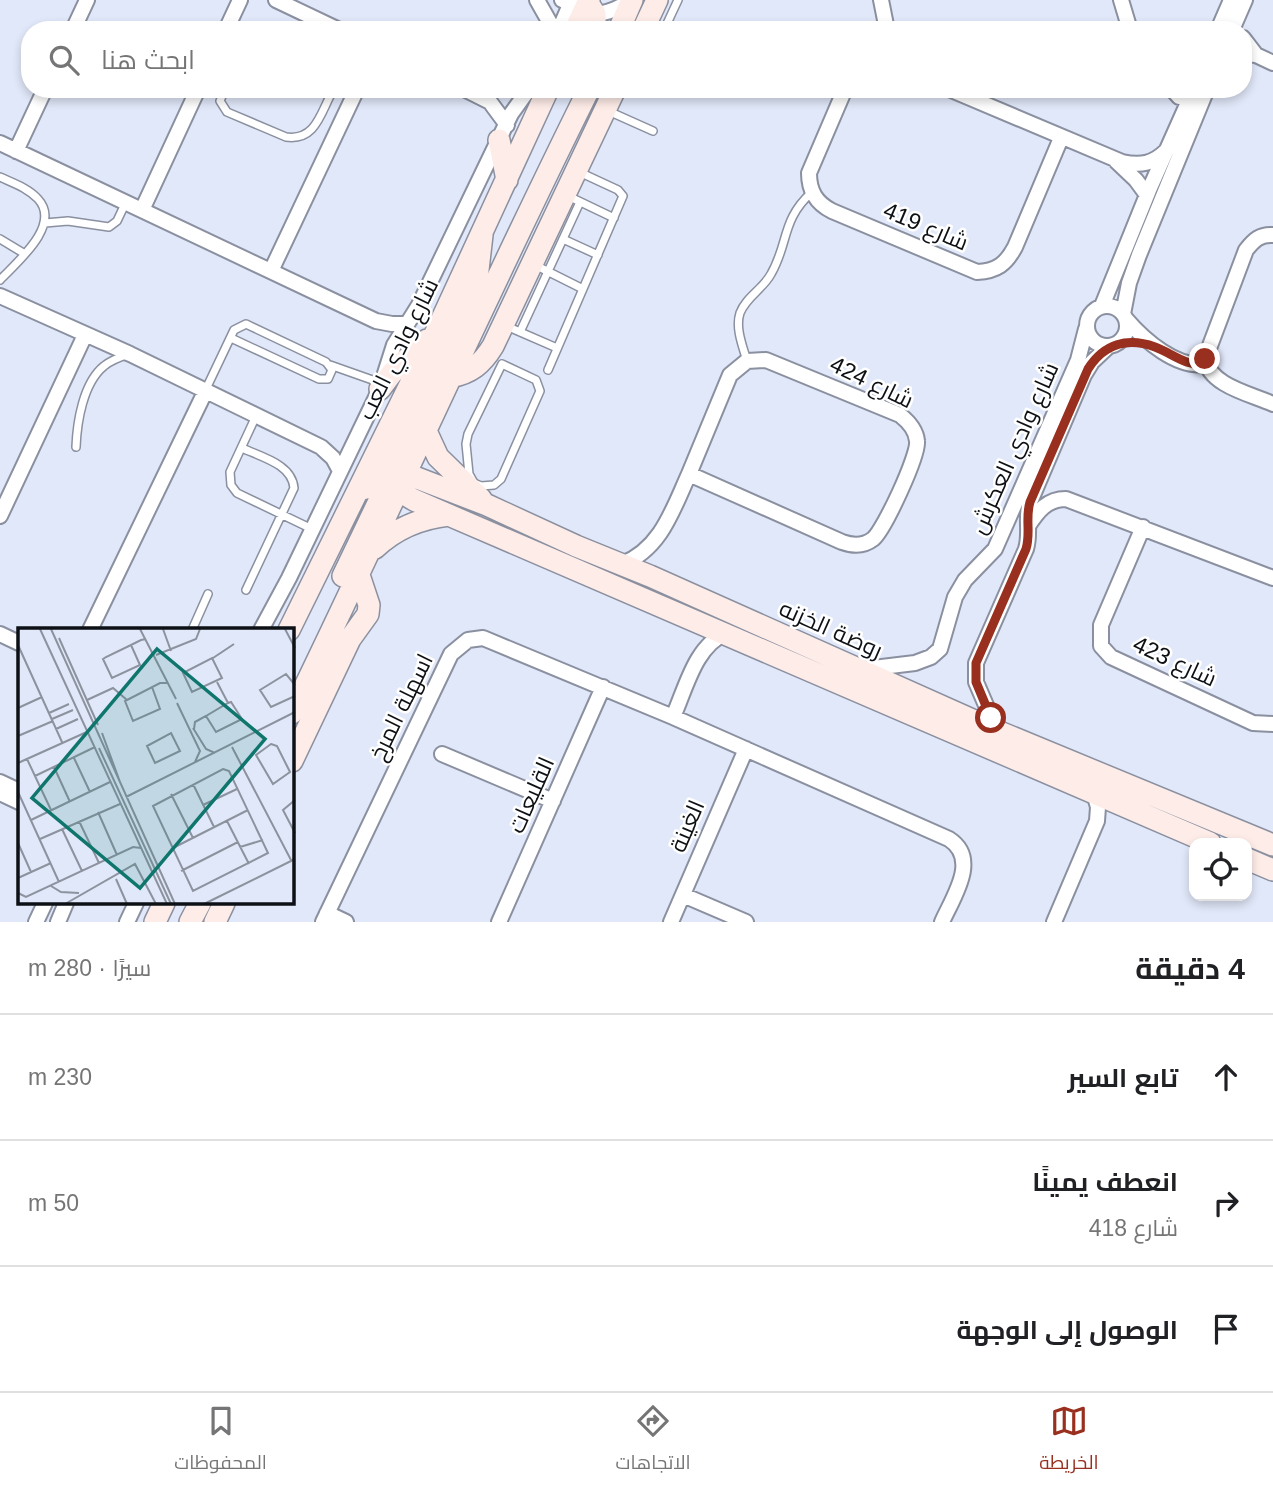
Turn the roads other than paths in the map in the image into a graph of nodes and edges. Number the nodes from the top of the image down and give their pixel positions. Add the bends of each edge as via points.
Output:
1 (87, 0) edge
2 (240, 0) edge
3 (276, 0) edge
4 (537, 0) edge
5 (632, 0) edge
6 (657, 0) edge
7 (678, 0) edge
8 (881, 0) edge
9 (1121, 0) edge
10 (1231, 0) edge
11 (1245, 0) edge
12 (581, 9) edge
13 (77, 21) edge
14 (230, 21) edge
15 (320, 21) edge
16 (551, 21) edge
17 (567, 21) edge
18 (623, 21) edge
19 (647, 21) edge
20 (668, 21) edge
21 (885, 21) edge
22 (1127, 21) edge
23 (1222, 21) edge
24 (1238, 21) edge
25 (1252, 56) edge
26 (1273, 62) edge
27 (41, 98) edge
28 (194, 98) edge
29 (221, 98) edge
30 (329, 98) edge
31 (334, 98) edge
32 (353, 98) edge
33 (483, 98) edge
34 (521, 98) edge
35 (544, 98) edge
36 (568, 98) edge
37 (584, 98) edge
38 (611, 98) edge
39 (841, 98) edge
40 (969, 98) edge
41 (1190, 98) edge
42 (1204, 98) edge
43 (491, 102) junction
44 (518, 102) junction
45 (349, 106) junction
46 (606, 109) junction
47 (653, 131) dead end
48 (503, 132) junction
49 (1060, 138) junction
50 (0, 143) edge
51 (1167, 150) junction
52 (16, 151) junction
53 (1112, 158) junction
54 (576, 171) junction
55 (0, 177) edge
56 (508, 180) junction
57 (812, 192) junction
58 (1147, 195) junction
59 (573, 199) junction
60 (125, 202) junction
61 (530, 207) junction
62 (142, 210) junction
63 (614, 218) junction
64 (45, 223) junction
65 (482, 235) junction
66 (1273, 235) edge
67 (0, 239) edge
68 (563, 239) junction
69 (24, 254) junction
70 (598, 255) junction
71 (540, 268) junction
72 (271, 271) junction
73 (0, 280) edge
74 (583, 289) junction
75 (0, 296) edge
76 (1102, 306) junction
77 (1125, 317) junction
78 (376, 321) junction
79 (407, 324) junction
80 (512, 328) junction
81 (1086, 329) junction
82 (436, 332) junction
83 (85, 335) junction
84 (231, 338) junction
85 (1114, 344) junction
86 (394, 345) junction
87 (1153, 346) junction
88 (557, 348) junction
89 (130, 354) junction
90 (495, 360) junction
91 (747, 361) junction
92 (1206, 364) junction
93 (330, 365) junction
94 (548, 370) dead end
95 (450, 377) junction
96 (380, 386) junction
97 (205, 392) junction
98 (1273, 404) edge
99 (256, 416) junction
100 (426, 431) junction
101 (354, 443) junction
102 (76, 447) dead end
103 (321, 447) junction
104 (242, 448) junction
105 (340, 471) junction
106 (689, 474) junction
107 (399, 478) junction
108 (363, 482) junction
109 (487, 505) junction
110 (451, 515) junction
111 (0, 516) edge
112 (283, 516) junction
113 (1028, 526) junction
114 (1143, 527) junction
115 (312, 530) junction
116 (647, 549) junction
117 (371, 551) junction
118 (572, 556) junction
119 (622, 564) junction
120 (359, 575) junction
121 (650, 576) junction
122 (1273, 578) edge
123 (246, 590) dead end
124 (208, 594) dead end
125 (293, 621) edge
126 (699, 621) junction
127 (91, 628) edge
128 (193, 628) edge
129 (262, 628) edge
130 (726, 633) junction
131 (0, 634) edge
132 (18, 643) edge
133 (704, 648) junction
134 (857, 669) junction
135 (311, 674) junction
136 (603, 687) junction
137 (294, 709) edge
138 (673, 717) junction
139 (1273, 724) edge
140 (997, 731) junction
141 (746, 749) junction
142 (442, 754) dead end
143 (294, 757) edge
144 (0, 782) edge
145 (18, 791) edge
146 (0, 793) edge
147 (1094, 793) junction
148 (553, 801) junction
149 (18, 802) edge
150 (1120, 805) junction
151 (1097, 821) junction
152 (1198, 838) edge
153 (1273, 845) edge
154 (1252, 861) edge
155 (1273, 870) edge
156 (683, 894) junction
157 (45, 904) edge
158 (66, 904) edge
159 (136, 904) edge
160 (164, 904) edge
161 (199, 904) edge
162 (224, 904) edge
163 (325, 918) edge
164 (36, 922) edge
165 (58, 922) edge
166 (127, 922) edge
167 (155, 922) edge
168 (190, 922) edge
169 (215, 922) edge
170 (346, 922) edge
171 (499, 922) edge
172 (671, 922) edge
173 (746, 922) edge
174 (942, 922) edge
175 (1054, 922) edge

1 - 13 street
2 - 14 street
3 - 15 street
4 - 16 street
5 - 12 street via 611,12
5 - 18 street
6 - 19 street
7 - 20 lane
8 - 21 street
9 - 22 street
10 - 23 street
11 - 24 street
12 - 17 street
25 - 26 street
27 - 52 street
28 - 62 street
29 - 30 lane via 228,112 291,137 314,128
31 - 45 lane
32 - 45 street
33 - 43 street
34 - 44 street
35 - 56 street, شارع وادي العب
36 - 61 street via 537,167
37 - 61 street
38 - 46 street
39 - 57 street via 811,164
40 - 49 street
41 - 51 street
42 - 77 street via 1139,255 1129,283
43 - 44 street
43 - 48 street
44 - 48 street
45 - 72 street
46 - 47 lane
46 - 54 street
48 - 56 street
48 - 79 street
49 - 53 street
49 - 57 street, شارع 419 via 1015,247 998,268 988,271 961,266 832,211
50 - 52 street
51 - 53 street via 1142,165
51 - 58 street
52 - 60 street
53 - 58 street
54 - 59 street
54 - 63 lane via 622,194
55 - 64 lane via 39,200
56 - 65 street, شارع وادي العب
57 - 91 lane via 789,220 771,275 741,312 740,333
58 - 76 street
59 - 63 lane
59 - 68 lane
59 - 71 street
60 - 62 street
60 - 64 lane via 117,221 109,227
61 - 95 street
62 - 72 street
63 - 70 lane
64 - 69 lane
65 - 82 street, شارع وادي العب
65 - 107 street via 471,293 396,449
66 - 92 street via 1262,236 1246,250 1206,353
67 - 69 lane
68 - 70 lane
68 - 71 lane
69 - 73 lane
70 - 74 lane
71 - 74 lane
71 - 80 street
72 - 78 street
74 - 88 lane
75 - 83 street
76 - 77 street via 1114,306
76 - 81 street via 1088,317
77 - 85 street via 1126,332
77 - 87 street
78 - 79 street
78 - 86 street
79 - 86 street
80 - 88 lane
80 - 90 street
81 - 85 street via 1097,344
81 - 134 street, شارع وادي العكرش via 1078,360 1002,536 955,597 940,649 915,663
82 - 96 street
82 - 108 street, شارع وادي العب
83 - 89 street
83 - 111 street
84 - 93 lane via 238,327 249,325
84 - 93 lane via 319,379 328,379
84 - 97 lane
85 - 87 street
85 - 113 street via 1084,375 1030,502
86 - 96 street
87 - 92 street via 1188,363
88 - 94 lane
89 - 97 street
89 - 102 lane via 106,363 95,376 83,403
90 - 90 lane via 536,380 540,391 501,479 481,486 470,477 466,439
90 - 95 street
91 - 106 street via 725,384
91 - 106 street, شارع 424 via 776,362 900,415 912,426 917,451 880,532 867,542 850,545
92 - 98 street via 1217,379
93 - 96 lane
95 - 100 street
96 - 101 street
97 - 99 street
97 - 127 street
99 - 103 street
99 - 104 lane
100 - 107 street
100 - 109 street via 438,457
101 - 103 street via 334,449
101 - 105 street
103 - 105 street
104 - 112 lane via 285,469 292,478 293,494
104 - 112 lane via 230,472 233,490
105 - 115 street
106 - 116 street via 663,530
107 - 108 street
107 - 109 street, روضة الخزنه
107 - 110 street, روضة الخزنه via 414,500
107 - 117 street
108 - 125 street, شارع وادي العب
108 - 135 street via 379,491 380,499 325,614
109 - 118 street, روضة الخزنه
110 - 117 street via 414,523
110 - 118 street, روضة الخزنه
112 - 115 lane
112 - 123 lane
113 - 114 street via 1044,506 1066,499
113 - 140 street via 1026,549 975,671
114 - 122 street
114 - 139 street, شارع 423 via 1101,625 1101,646 1118,660 1253,723
115 - 129 street
116 - 119 street
116 - 121 street via 645,566
117 - 120 street
118 - 119 street, روضة الخزنه
118 - 126 street, روضة الخزنه
119 - 121 street, روضة الخزنه
120 - 135 street
120 - 143 street via 368,614 351,639
121 - 134 street, روضة الخزنه
124 - 128 lane
126 - 130 street, روضة الخزنه
126 - 133 street
130 - 133 street
130 - 147 street, روضة الخزنه
131 - 132 street
133 - 138 street
134 - 140 street, روضة الخزنه
135 - 137 street
136 - 138 street, اسهلة المرخ
136 - 148 street, القليعات
136 - 163 street, اسهلة المرخ via 490,640 475,639 456,648
138 - 141 street, اسهلة المرخ
140 - 153 street, روضة الخزنه
141 - 156 street, الغينة
141 - 174 street, اسهلة المرخ via 956,843 964,856 964,869
142 - 148 street
144 - 145 street
146 - 149 street
147 - 150 street, روضة الخزنه
147 - 151 street
148 - 171 street, القليعات
150 - 151 street
150 - 152 street, روضة الخزنه
151 - 175 street
154 - 155 street
156 - 172 street, الغينة
156 - 173 street
157 - 164 street
158 - 165 street
159 - 166 street
160 - 167 street
161 - 168 street
162 - 169 street
163 - 170 street

